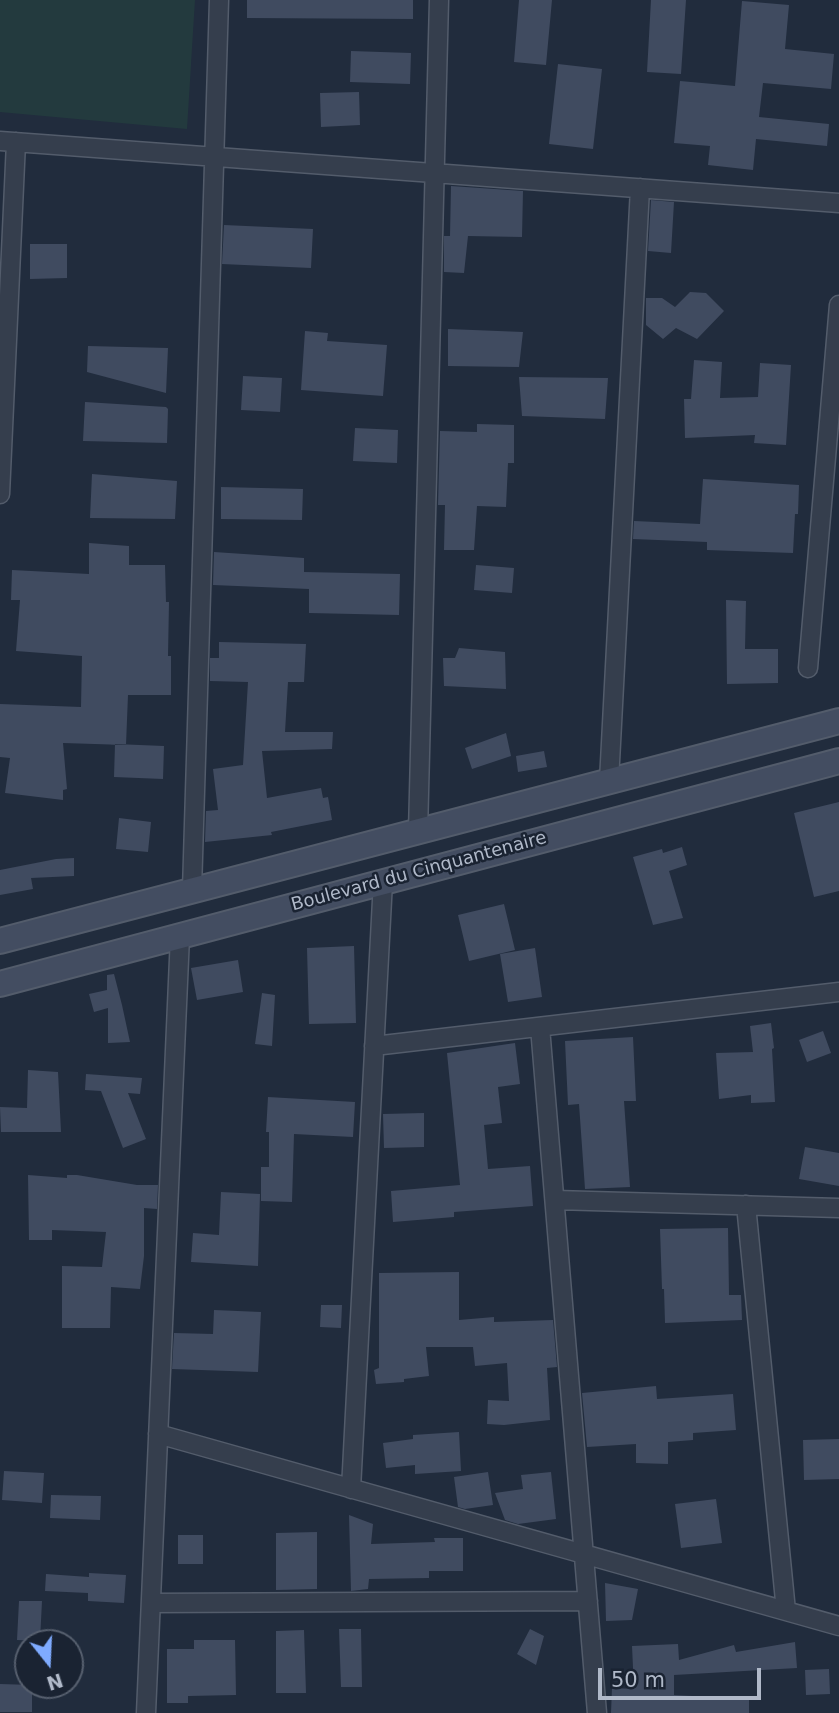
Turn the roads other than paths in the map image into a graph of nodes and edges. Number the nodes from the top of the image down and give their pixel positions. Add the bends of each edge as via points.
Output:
1 (219, 0) edge
2 (439, 0) edge
3 (8, 141) edge
4 (215, 156) junction
5 (433, 173) junction
6 (640, 188) junction
7 (839, 203) edge
8 (839, 305) edge
9 (832, 477) edge
10 (0, 494) edge
11 (808, 668) dead end
12 (839, 721) edge
13 (839, 761) edge
14 (609, 781) junction
15 (418, 832) junction
16 (383, 881) junction
17 (192, 890) junction
18 (180, 936) junction
19 (0, 941) edge
20 (0, 984) edge
21 (839, 992) edge
22 (540, 1027) junction
23 (374, 1045) junction
24 (555, 1200) junction
25 (746, 1205) junction
26 (839, 1208) edge
27 (158, 1434) junction
28 (351, 1489) junction
29 (584, 1552) junction
30 (588, 1601) junction
31 (151, 1603) junction
32 (786, 1611) junction
33 (839, 1626) edge
34 (146, 1713) edge
35 (597, 1713) edge

1 - 4 street
2 - 5 street
3 - 4 street
3 - 10 street
4 - 5 street
4 - 17 street
5 - 6 street
5 - 15 street
6 - 7 street
6 - 14 street
8 - 9 street
9 - 11 street
12 - 14 main road
13 - 16 main road, Boulevard du Cinquantenaire
14 - 15 main road
15 - 17 main road
16 - 18 main road, Boulevard du Cinquantenaire
16 - 23 street
17 - 19 main road
18 - 20 main road, Boulevard du Cinquantenaire
18 - 27 street
21 - 22 street
22 - 23 street
22 - 24 street
23 - 28 street
24 - 25 street
24 - 29 street
25 - 26 street
25 - 32 street
27 - 28 street
27 - 31 street
28 - 29 street
29 - 30 street
29 - 32 street
30 - 31 street
30 - 35 street
31 - 34 street
32 - 33 street

